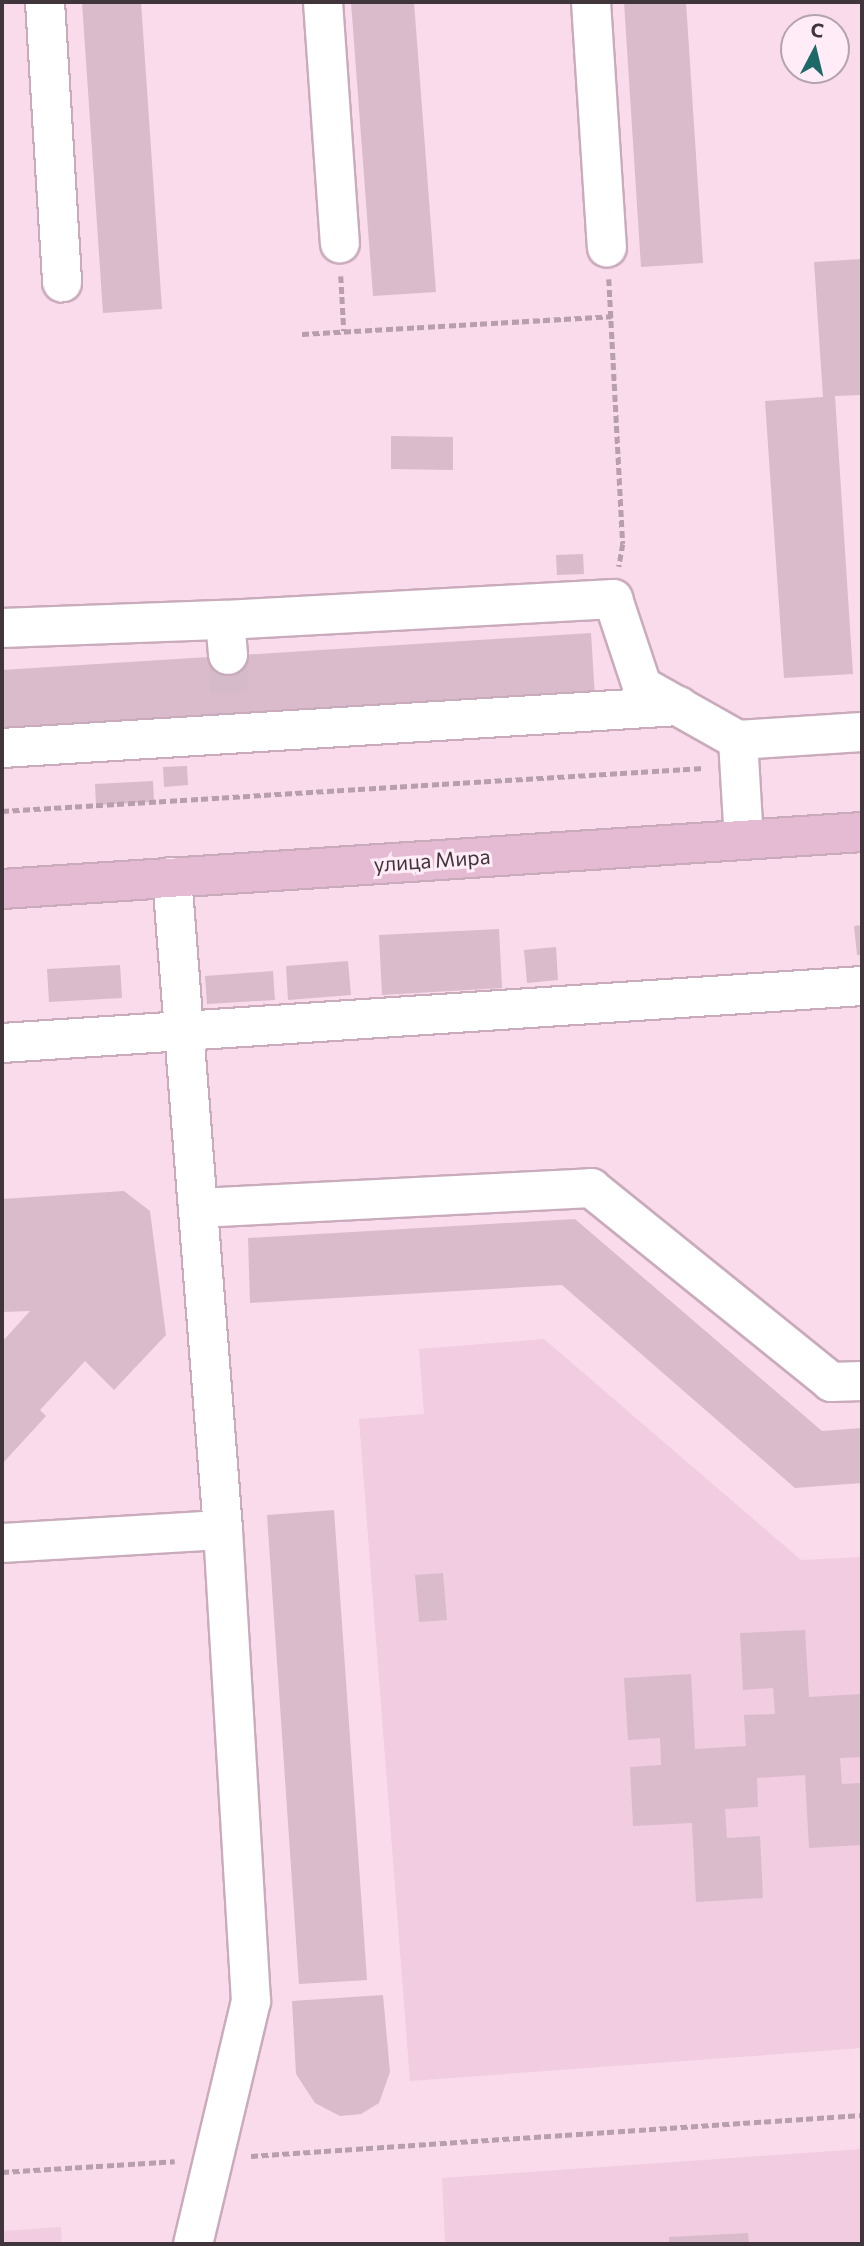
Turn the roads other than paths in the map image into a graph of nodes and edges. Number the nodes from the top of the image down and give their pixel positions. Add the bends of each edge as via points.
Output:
1 (45, 2) edge
2 (323, 2) edge
3 (591, 2) edge
4 (340, 243) road end
5 (607, 247) road end
6 (62, 282) dead end
7 (2, 628) edge
8 (679, 706) junction
9 (862, 732) edge
10 (2, 748) edge
11 (739, 753) junction
12 (862, 832) edge
13 (744, 840) junction
14 (172, 877) junction
15 (2, 888) edge
16 (862, 986) edge
17 (184, 1032) junction
18 (2, 1043) edge
19 (198, 1208) junction
20 (862, 1381) edge
21 (223, 1530) junction
22 (2, 1543) edge
23 (193, 2244) edge

1 - 6 lane
2 - 4 lane
3 - 5 lane
7 - 8 lane via 227,637 613,599 642,686
8 - 10 lane via 230,727
8 - 11 lane
9 - 11 lane
11 - 13 lane
12 - 13 main road, улица Мира
13 - 14 main road, улица Мира
14 - 15 main road, улица Мира
14 - 17 lane
16 - 17 lane
17 - 18 lane
17 - 19 lane
19 - 20 lane via 591,1188 831,1382
19 - 21 lane
21 - 22 lane
21 - 23 lane via 251,2000

